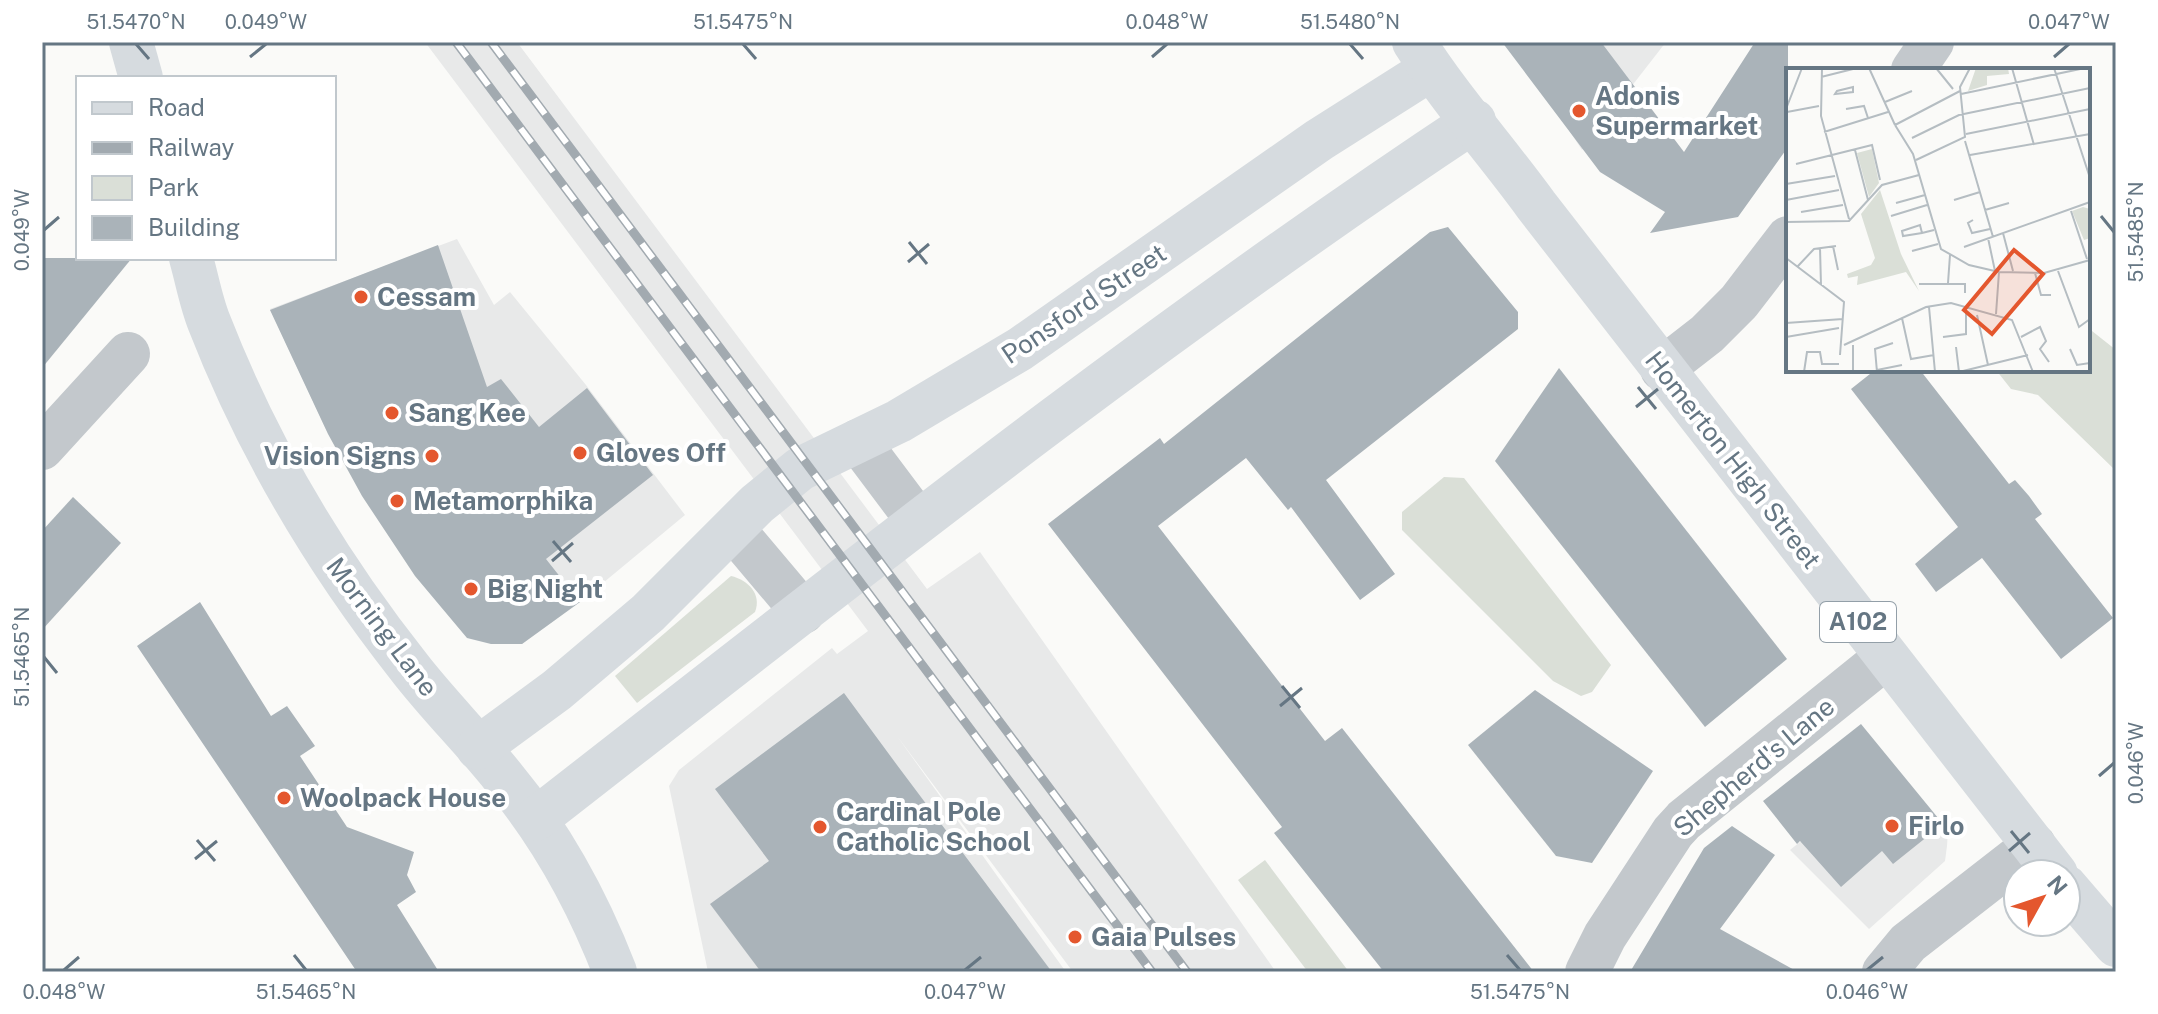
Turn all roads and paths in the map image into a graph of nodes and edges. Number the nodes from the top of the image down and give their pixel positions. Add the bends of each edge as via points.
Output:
1 (131, 42) edge
2 (1932, 42) edge
3 (1423, 55) edge
4 (1914, 68) edge
5 (140, 76) edge
6 (1474, 121) junction
7 (1786, 241) edge
8 (192, 260) edge
9 (128, 354) dead end
10 (1662, 369) junction
11 (858, 441) junction
12 (42, 448) edge
13 (918, 521) junction
14 (733, 529) junction
15 (803, 612) junction
16 (1885, 658) junction
17 (478, 748) junction
18 (536, 819) junction
19 (2044, 858) edge
20 (2002, 885) edge
21 (2082, 906) edge
22 (2116, 945) edge
23 (615, 972) edge
24 (1587, 972) edge
25 (1884, 972) edge

1 - 5 main road
2 - 4 street
3 - 6 main road, Homerton High Street / A102
3 - 11 main road, Ponsford Street via 1347,121 1020,349
6 - 10 main road, Homerton High Street / A102
6 - 13 main road via 1285,252
7 - 10 street via 1739,302
8 - 17 main road, Morning Lane via 207,320 293,500 334,567
9 - 12 street
10 - 16 main road, Homerton High Street / A102
11 - 13 street
11 - 14 main road, Ponsford Street via 800,469
13 - 15 main road
14 - 15 street
14 - 17 main road, Ponsford Street via 648,613
15 - 18 main road
16 - 19 main road, Homerton High Street / A102
16 - 24 street, Shepherd's Lane via 1684,820 1605,936
17 - 18 main road, Morning Lane
18 - 23 main road, Morning Lane via 577,888
20 - 25 street via 1908,943
21 - 22 main road

